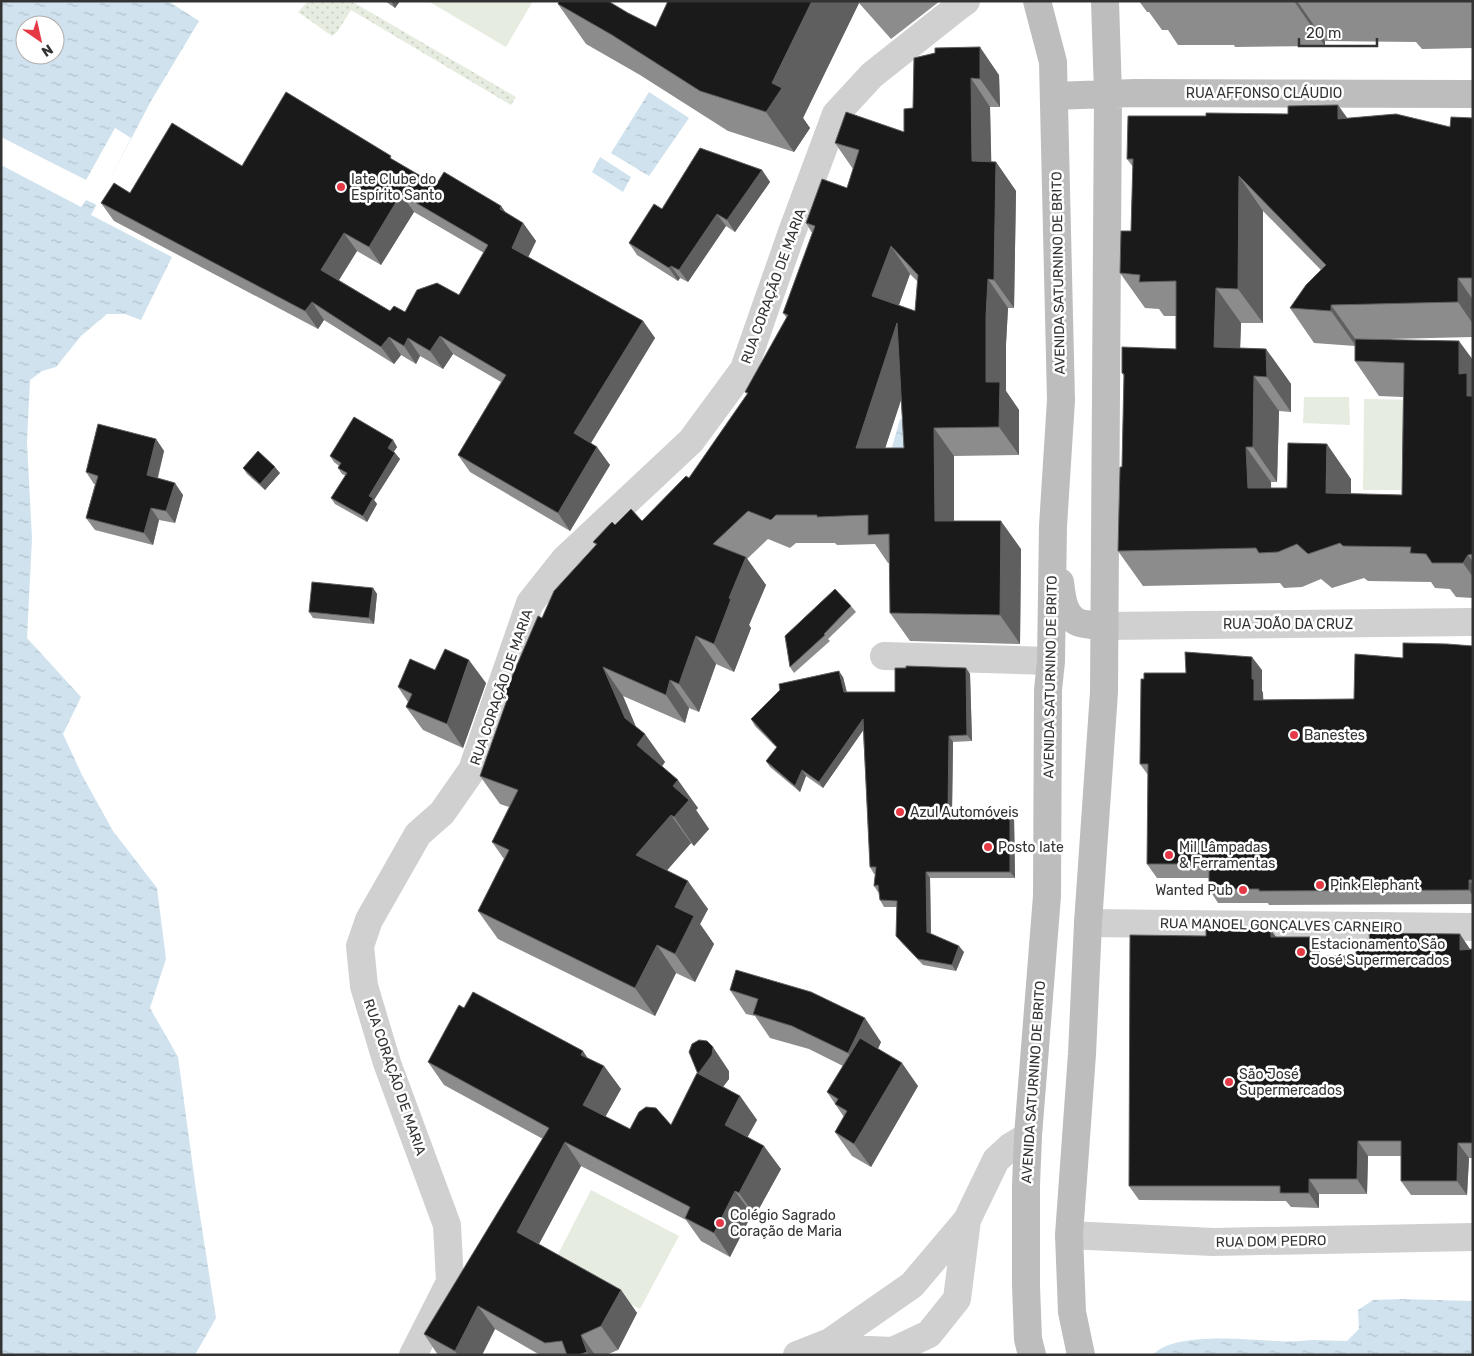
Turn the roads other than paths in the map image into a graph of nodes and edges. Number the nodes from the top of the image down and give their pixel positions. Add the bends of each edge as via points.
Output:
1 (966, 1) edge
2 (1037, 1) edge
3 (1104, 1) edge
4 (1108, 94) junction
5 (1473, 94) edge
6 (1054, 96) junction
7 (1053, 526) junction
8 (1473, 622) edge
9 (1104, 626) junction
10 (884, 656) dead end
11 (1051, 661) junction
12 (1088, 923) junction
13 (1473, 927) edge
14 (1028, 1136) junction
15 (967, 1220) junction
16 (1069, 1235) junction
17 (1473, 1237) edge
18 (830, 1342) junction
19 (413, 1355) edge
20 (797, 1355) edge
21 (1032, 1355) edge
22 (1081, 1355) edge

1 - 19 street, RUA CORAÇÃO DE MARIA via 872,74 836,114 744,369 691,441 565,559 530,603 472,770 442,813 418,834 369,920 360,946 364,986 387,1063 447,1226 450,1282
2 - 6 main road, AVENIDA SATURNINO DE BRITO via 1053,62
3 - 4 main road
4 - 5 main road, RUA AFFONSO CLÁUDIO
4 - 6 main road, RUA AFFONSO CLÁUDIO
4 - 9 main road
6 - 7 main road, AVENIDA SATURNINO DE BRITO via 1061,400
7 - 9 main road via 1063,602 1069,615 1080,623
7 - 11 main road, AVENIDA SATURNINO DE BRITO
8 - 9 street, RUA JOÃO DA CRUZ
9 - 12 main road via 1104,692
10 - 11 street
11 - 14 main road, AVENIDA SATURNINO DE BRITO via 1048,690 1047,896
12 - 13 street, RUA MANOEL GONÇALVES CARNEIRO
12 - 16 main road
14 - 15 street via 996,1160
14 - 21 main road, AVENIDA SATURNINO DE BRITO via 1026,1286 1028,1339
15 - 18 street via 912,1285
15 - 18 street via 958,1300 929,1334 893,1351 846,1349
16 - 17 street, RUA DOM PEDRO via 1213,1242
16 - 22 main road via 1072,1312
18 - 20 street

